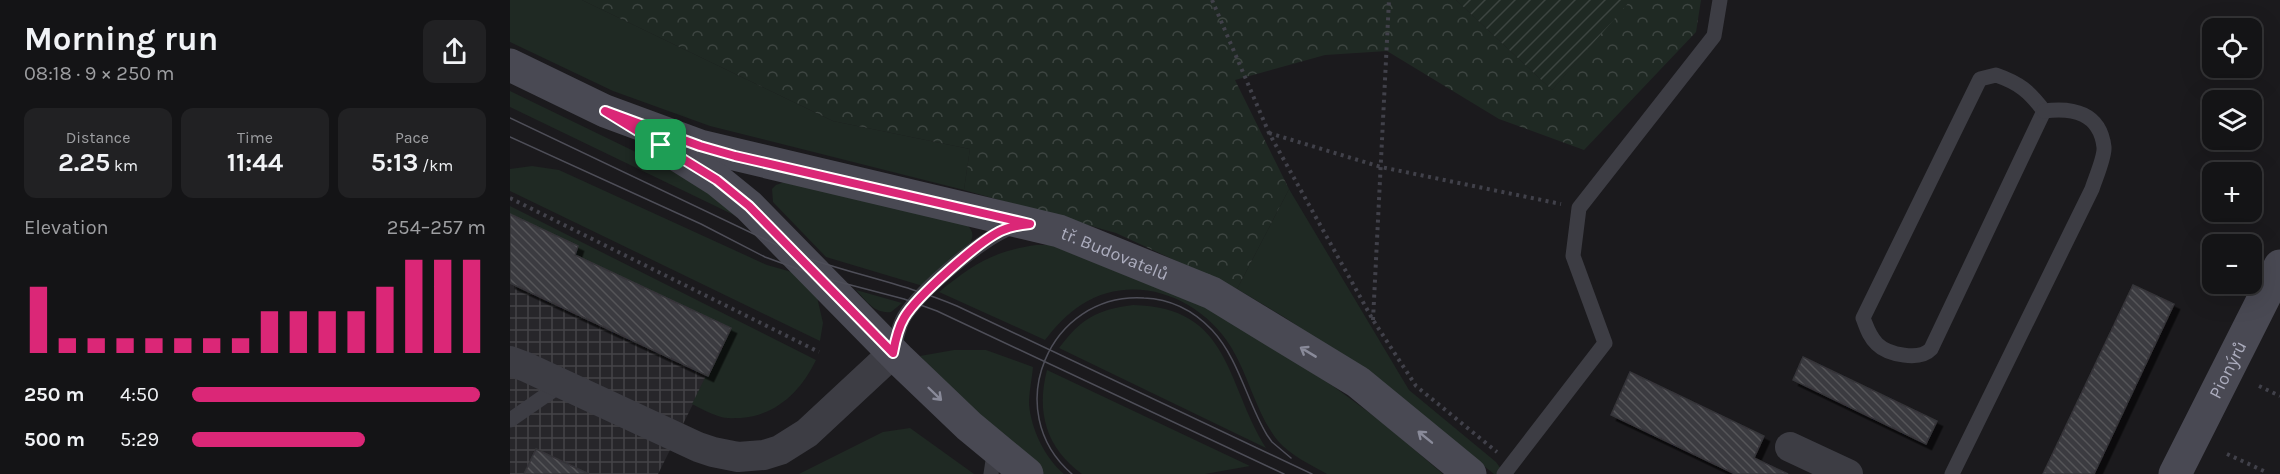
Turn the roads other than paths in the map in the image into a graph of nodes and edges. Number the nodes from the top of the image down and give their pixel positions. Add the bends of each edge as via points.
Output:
1 (1720, 0) edge
2 (510, 65) edge
3 (605, 111) junction
4 (2043, 111) junction
5 (1030, 224) junction
6 (2280, 266) edge
7 (893, 353) junction
8 (510, 362) edge
9 (562, 384) junction
10 (510, 420) edge
11 (1790, 447) dead end
12 (993, 461) edge
13 (1508, 469) edge
14 (1027, 474) edge
15 (1470, 474) edge
16 (1848, 474) edge
17 (1952, 474) edge
18 (2175, 474) edge

1 - 13 lane via 1714,36 1579,208 1573,256 1605,343
2 - 3 street, tř. Budovatelů
3 - 5 street, tř. Budovatelů via 735,156
3 - 7 street, tř. Budovatelů via 717,180 749,206
4 - 4 lane via 2031,93 2013,80 1996,75 1980,79 1863,318 1869,335 1879,346 1899,354 1927,354 1931,349
4 - 17 lane via 2078,111 2095,123 2105,149 2092,189
5 - 7 lane via 991,237 925,294 904,318
15 -> 5 street, tř. Budovatelů via 1358,382 1212,293 1059,231
6 - 18 street, Pionýrů
7 - 9 street via 807,433 780,450 752,456 724,455 698,447
7 -> 12 street, tř. Budovatelů
8 - 9 street
9 - 10 lane
11 - 16 street
12 - 14 street, tř. Budovatelů

